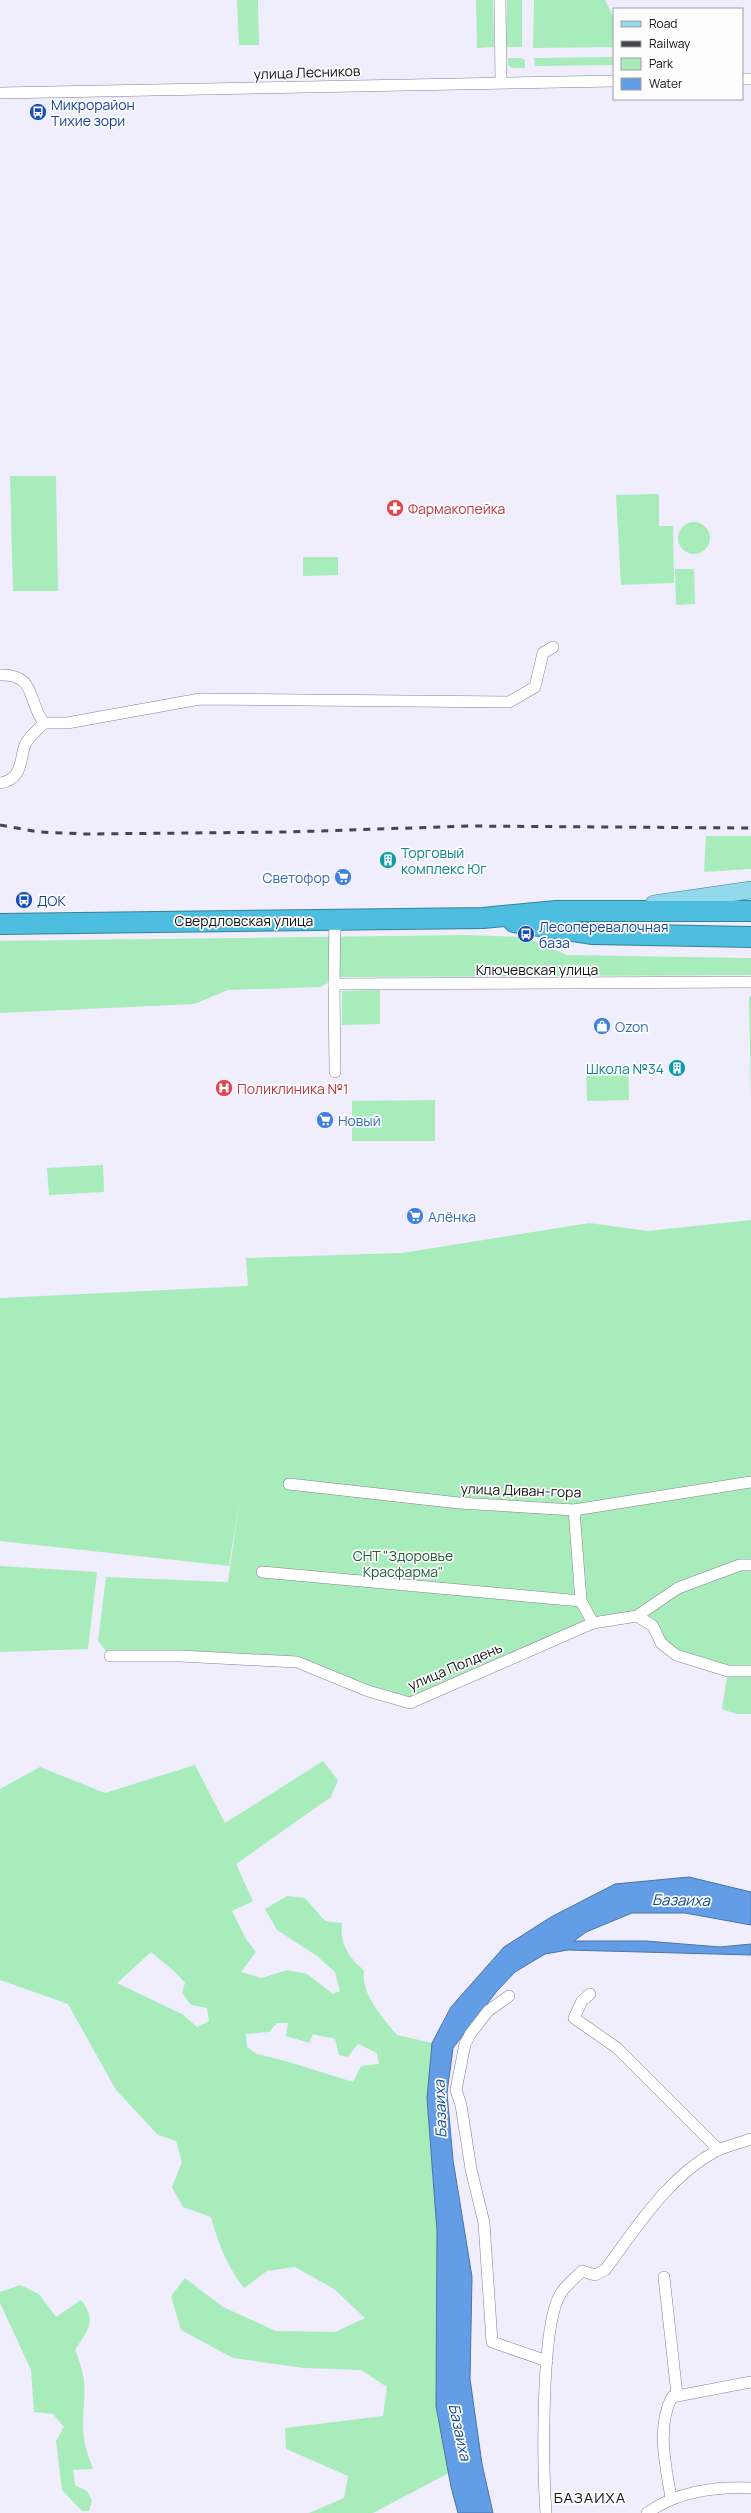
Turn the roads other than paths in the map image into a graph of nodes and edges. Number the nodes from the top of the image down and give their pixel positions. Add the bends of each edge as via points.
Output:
1 (500, 0) edge
2 (613, 81) edge
3 (500, 82) junction
4 (0, 93) edge
5 (553, 647) dead end
6 (0, 675) edge
7 (44, 723) junction
8 (0, 783) edge
9 (751, 890) edge
10 (604, 911) junction
11 (751, 911) edge
12 (489, 917) junction
13 (335, 919) junction
14 (0, 924) edge
15 (751, 937) edge
16 (751, 982) edge
17 (334, 989) junction
18 (335, 1072) dead end
19 (751, 1482) edge
20 (289, 1484) dead end
21 (574, 1510) junction
22 (751, 1565) edge
23 (262, 1572) dead end
24 (581, 1601) junction
25 (637, 1616) junction
26 (593, 1623) junction
27 (110, 1656) dead end
28 (751, 1672) edge
29 (590, 1994) dead end
30 (509, 1996) dead end
31 (751, 2139) edge
32 (719, 2150) junction
33 (664, 2277) dead end
34 (547, 2361) junction
35 (751, 2382) edge
36 (677, 2395) junction
37 (751, 2488) edge
38 (671, 2498) junction
39 (546, 2513) edge
40 (647, 2513) edge

1 - 3 street
2 - 3 street, улица Лесников
3 - 4 street, улица Лесников via 96,93
5 - 7 street via 543,653 535,688 509,702 200,700 67,723
6 - 7 street via 19,677 27,684 38,715
7 - 8 street via 26,743 21,769 13,779
9 - 10 main road
10 - 11 highway, Свердловская улица
10 - 12 highway, Свердловская улица via 556,911
12 - 13 highway, Свердловская улица
12 - 15 highway, Свердловская улица via 593,934
13 - 14 highway, Свердловская улица
13 - 17 street
16 - 17 street, Ключевская улица
17 - 18 street
19 - 21 street, улица Диван-гора
20 - 21 street, улица Диван-гора via 459,1503
21 - 24 street
22 - 25 street, улица Полдень via 740,1565 678,1588
23 - 24 street
24 - 26 street
25 - 26 street, улица Полдень
25 - 28 street via 653,1626 661,1643 676,1655 728,1671
26 - 27 street, улица Полдень via 410,1703 368,1691 296,1662 180,1656
29 - 32 street via 582,2001 574,2018 617,2048
30 - 34 street via 488,2011 471,2033 465,2044 456,2090 484,2223 492,2342
31 - 32 street
32 - 34 street via 674,2183 650,2210 605,2270 595,2275 582,2271 561,2293 553,2312
33 - 36 street
34 - 39 street via 543,2466
35 - 36 street
36 - 38 street via 672,2397 666,2408 664,2453
37 - 38 street via 702,2491
38 - 40 street

